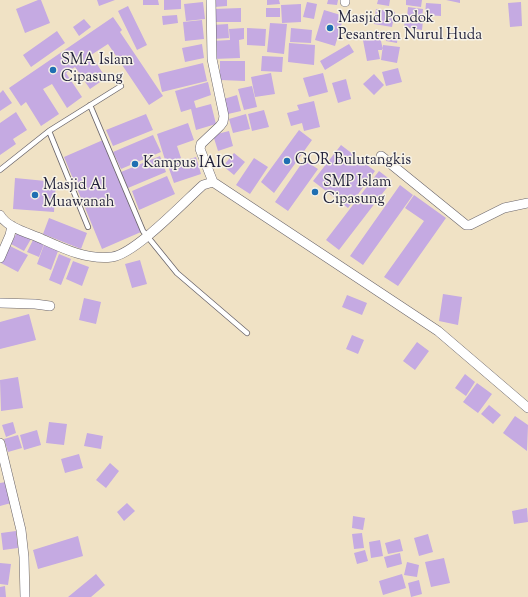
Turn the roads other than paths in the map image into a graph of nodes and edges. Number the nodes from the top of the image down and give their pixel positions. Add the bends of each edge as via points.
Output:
1 (211, 0) edge
2 (121, 86) dead end
3 (90, 106) junction
4 (49, 131) junction
5 (381, 156) dead end
6 (0, 170) edge
7 (212, 182) junction
8 (528, 203) edge
9 (0, 215) edge
10 (12, 226) junction
11 (88, 226) dead end
12 (147, 235) junction
13 (0, 258) edge
14 (0, 303) edge
15 (50, 306) dead end
16 (247, 333) dead end
17 (528, 408) edge
18 (0, 443) edge
19 (25, 597) edge

1 - 7 street via 212,59 224,116 223,122 201,144 200,149
2 - 3 lane
3 - 4 lane
3 - 12 lane via 135,214
4 - 6 lane
4 - 11 lane
5 - 8 street via 466,225 504,208
7 - 12 street via 203,185
7 - 17 street via 438,331
9 - 10 street
10 - 12 street via 82,255 103,257 114,257 132,249
10 - 13 street
12 - 16 lane via 177,273
14 - 15 street
18 - 19 street via 21,530

